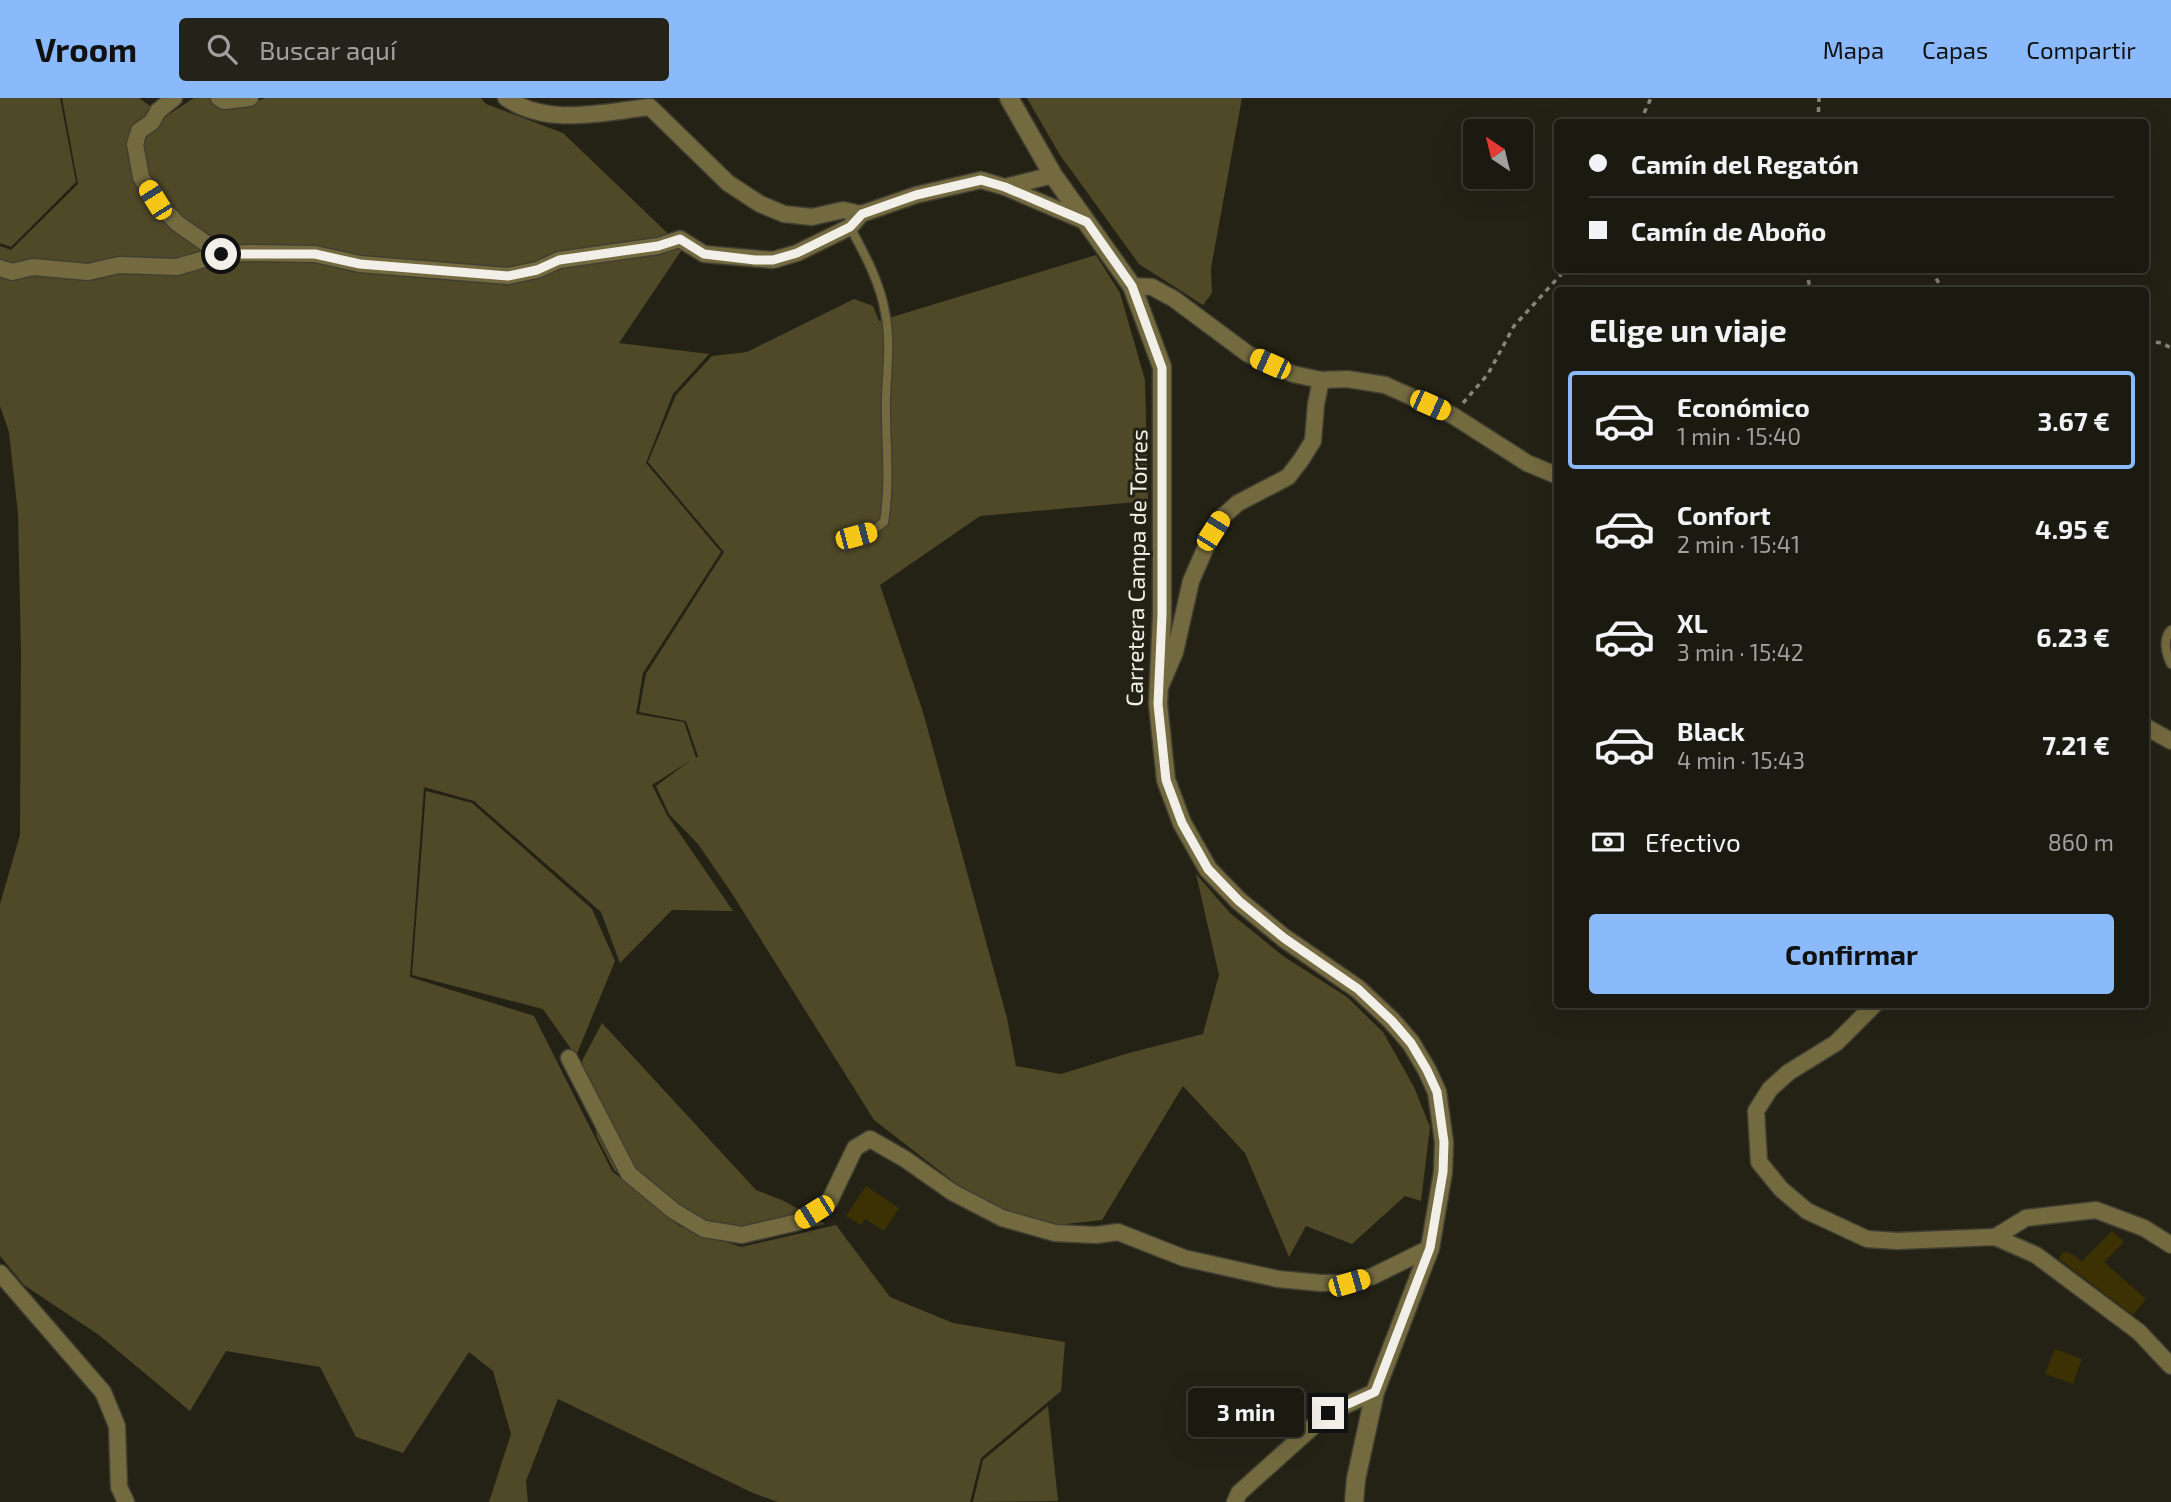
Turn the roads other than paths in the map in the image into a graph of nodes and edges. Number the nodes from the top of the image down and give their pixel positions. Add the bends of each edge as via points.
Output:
1 (174, 98) edge
2 (219, 98) edge
3 (250, 98) edge
4 (506, 98) edge
5 (1009, 98) edge
6 (647, 103) edge
7 (1053, 175) junction
8 (1005, 187) junction
9 (862, 214) junction
10 (1087, 222) junction
11 (850, 227) junction
12 (221, 254) junction
13 (0, 268) edge
14 (1132, 286) junction
15 (1321, 380) junction
16 (1554, 474) edge
17 (856, 536) dead end
18 (2171, 630) edge
19 (2171, 664) edge
20 (1158, 691) junction
21 (2149, 729) edge
22 (2171, 741) edge
23 (1871, 1008) edge
24 (569, 1058) dead end
25 (1995, 1237) junction
26 (2171, 1245) edge
27 (1430, 1248) junction
28 (0, 1273) edge
29 (2171, 1366) edge
30 (1375, 1392) junction
31 (127, 1502) edge
32 (1235, 1502) edge
33 (1354, 1502) edge

1 - 12 street via 139,131 135,144 141,177 177,223
2 - 3 street
4 - 6 street via 541,114 566,115
5 - 7 street, Carretera Campa de Torres
6 - 9 street via 728,183 760,204 798,216 844,210
7 - 8 street
7 - 10 street, Carretera Campa de Torres
8 - 9 street via 981,180
8 - 10 street
9 - 11 street
10 - 14 street, Carretera Campa de Torres
11 - 12 street via 773,260 704,254 680,239 559,260 508,276 360,264 315,254
11 - 17 lane via 885,310 889,348 884,522
12 - 13 street via 177,267 119,265 89,272
14 - 15 street via 1152,287 1174,299 1248,354 1293,374
14 - 20 street, Carretera Campa de Torres via 1162,368 1163,601
15 - 16 street via 1384,385 1452,415 1527,463
15 - 20 street via 1313,441 1301,460 1288,477 1238,503 1213,531 1191,581 1175,652
18 - 19 lane via 2165,642
20 - 27 street, Carretera Campa de Torres via 1166,780 1182,823 1208,869 1284,938 1358,989 1411,1043 1427,1070 1437,1092 1444,1142
21 - 22 street
23 - 25 street via 1836,1043 1770,1089 1756,1111 1759,1162 1807,1211 1867,1239
24 - 27 street via 629,1174 704,1228 742,1235 798,1222 829,1202 855,1148 870,1139 951,1192 1002,1218 1055,1233 1096,1236 1118,1232 1184,1258 1278,1279 1349,1283
25 - 26 street via 2026,1218 2096,1210 2144,1228
25 - 29 street via 2036,1255 2139,1332
27 - 30 street, Carretera Campa de Torres
28 - 31 street via 103,1392 117,1426 119,1487
30 - 32 street via 1328,1413 1239,1493
30 - 33 street, Carretera Campa de Torres

